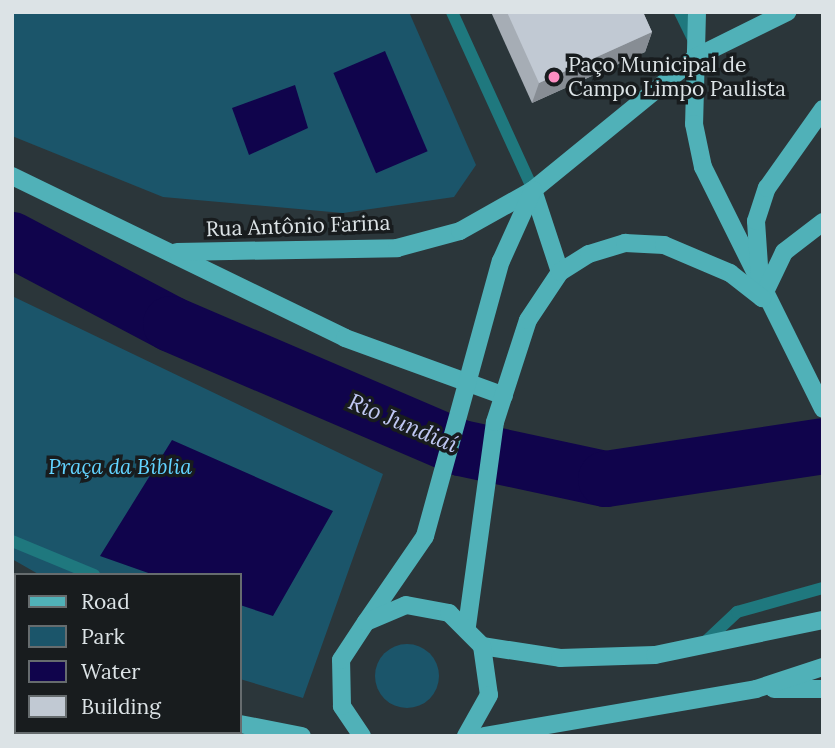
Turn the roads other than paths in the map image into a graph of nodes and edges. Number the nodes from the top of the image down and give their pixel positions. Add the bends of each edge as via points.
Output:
1 (452, 12) edge
2 (680, 12) edge
3 (697, 12) edge
4 (788, 12) edge
5 (697, 52) junction
6 (823, 109) edge
7 (12, 176) edge
8 (533, 190) junction
9 (823, 222) edge
10 (177, 252) junction
11 (560, 272) junction
12 (762, 298) junction
13 (468, 386) junction
14 (504, 396) junction
15 (823, 409) edge
16 (12, 541) edge
17 (89, 573) edge
18 (823, 588) edge
19 (823, 620) edge
20 (366, 622) junction
21 (467, 626) junction
22 (482, 646) junction
23 (699, 649) junction
24 (823, 667) edge
25 (756, 688) junction
26 (823, 689) edge
27 (242, 724) edge
28 (490, 735) edge
29 (302, 736) edge
30 (362, 736) edge
31 (466, 736) edge

1 - 8 lane
2 - 5 lane
3 - 5 main road
4 - 5 main road, Rua Antônio Farina
5 - 8 main road, Rua Antônio Farina
5 - 12 main road via 694,124 703,167
6 - 12 main road via 782,160 756,221
7 - 10 main road
8 - 10 main road, Rua Antônio Farina via 460,231 397,247
8 - 11 main road
8 - 13 main road via 501,261
9 - 12 main road via 784,252
10 - 13 main road via 345,338
11 - 12 main road via 589,254 625,243 664,245 730,273
11 - 14 main road via 528,320
12 - 15 main road
13 - 14 main road
13 - 20 main road via 440,492 409,568
14 - 21 main road via 480,498
16 - 17 lane
18 - 23 lane via 737,612
19 - 23 main road
20 - 21 main road via 406,605 439,609
20 - 30 main road via 350,639 338,683 342,706
21 - 22 main road
22 - 23 main road via 560,658
22 - 31 main road via 489,695
24 - 25 main road
25 - 26 main road
25 - 28 main road
27 - 29 main road

